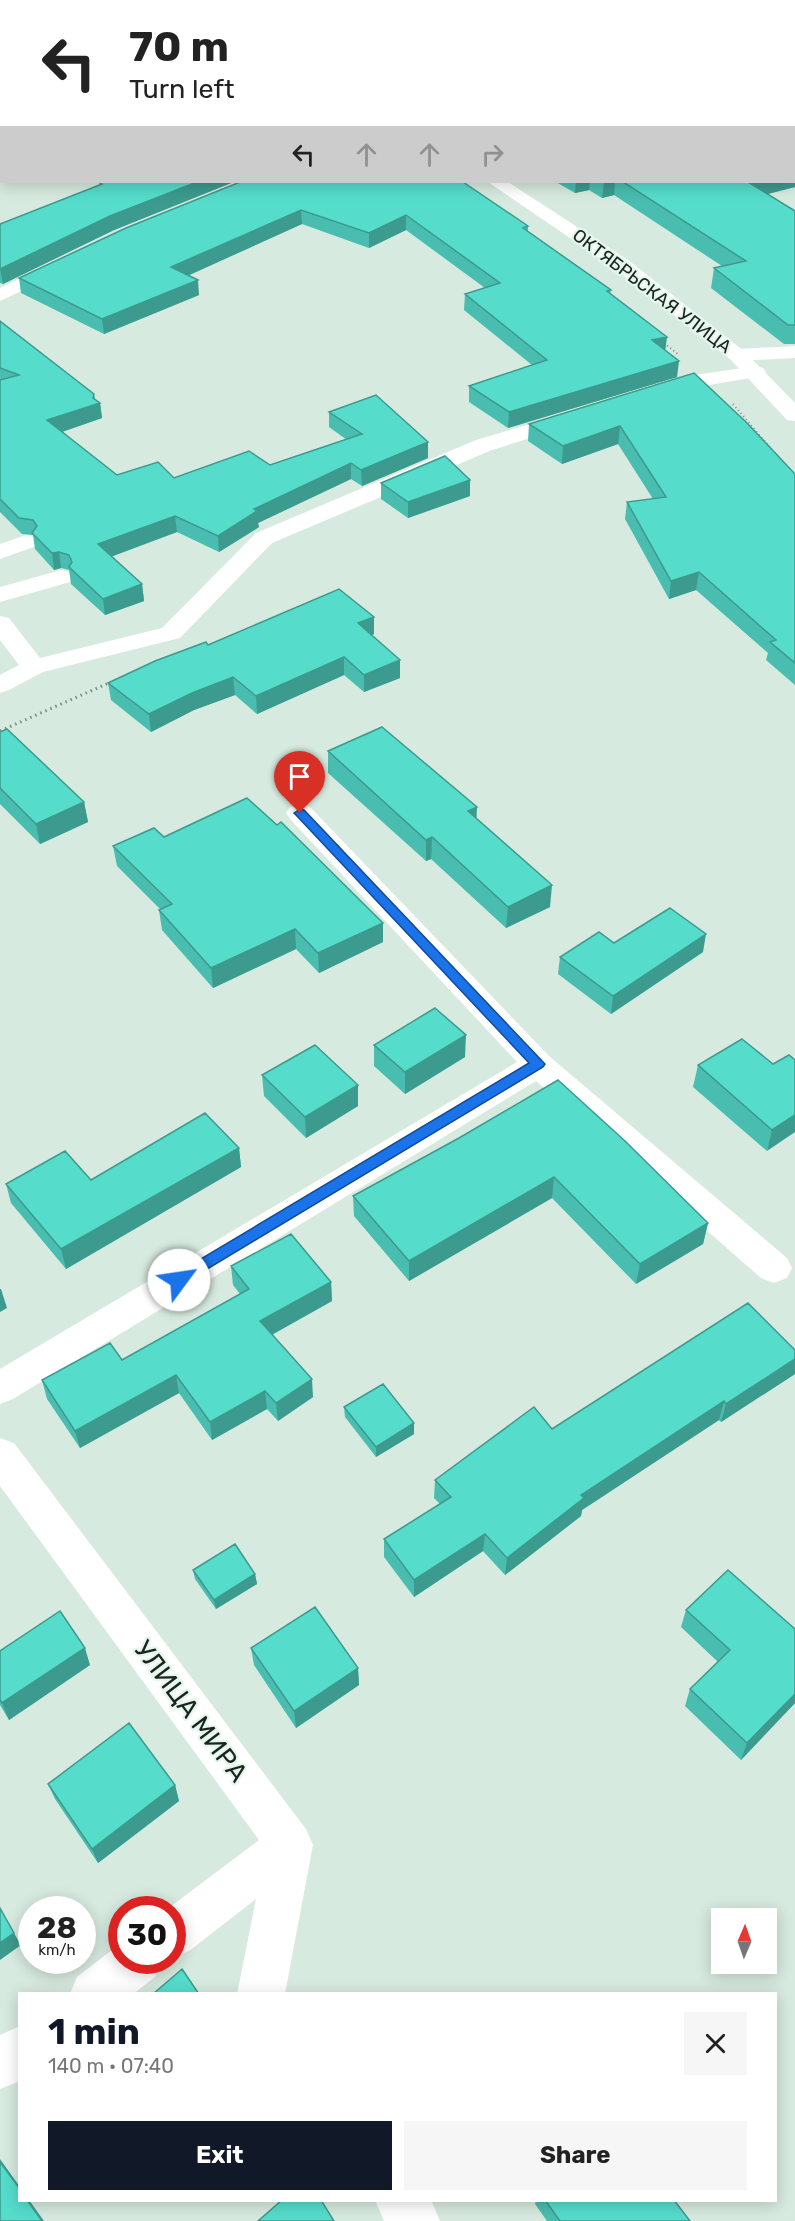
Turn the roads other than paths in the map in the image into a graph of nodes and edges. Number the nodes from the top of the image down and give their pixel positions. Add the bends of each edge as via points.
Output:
1 (499, 183) edge
2 (80, 256) edge
3 (0, 295) edge
4 (795, 352) edge
5 (737, 355) junction
6 (756, 372) junction
7 (643, 396) edge
8 (597, 410) edge
9 (795, 415) edge
10 (26, 542) dead end
11 (0, 552) edge
12 (61, 577) dead end
13 (0, 595) edge
14 (0, 623) edge
15 (34, 667) junction
16 (0, 685) edge
17 (300, 813) dead end
18 (538, 1064) junction
19 (774, 1268) dead end
20 (0, 1388) edge
21 (0, 1455) edge
22 (290, 1845) junction
23 (186, 1923) edge
24 (120, 1974) edge
25 (97, 1992) edge
26 (261, 1992) edge
27 (18, 2052) edge
28 (0, 2065) edge
29 (401, 2202) edge
30 (414, 2221) edge

1 - 5 street, ОКТЯБРЬСКАЯ УЛИЦА via 621,264
2 - 3 street
4 - 5 street
5 - 6 street, ОКТЯБРЬСКАЯ УЛИЦА
6 - 7 street via 688,382
6 - 9 street, ОКТЯБРЬСКАЯ УЛИЦА
8 - 15 street via 484,445 264,538 171,633
10 - 11 street
12 - 13 street
14 - 15 street
15 - 16 street
17 - 18 street
18 - 19 street
18 - 20 street
21 - 22 street, УЛИЦА МИРА
22 - 23 street
22 - 26 street
24 - 25 street
27 - 28 street
29 - 30 street

